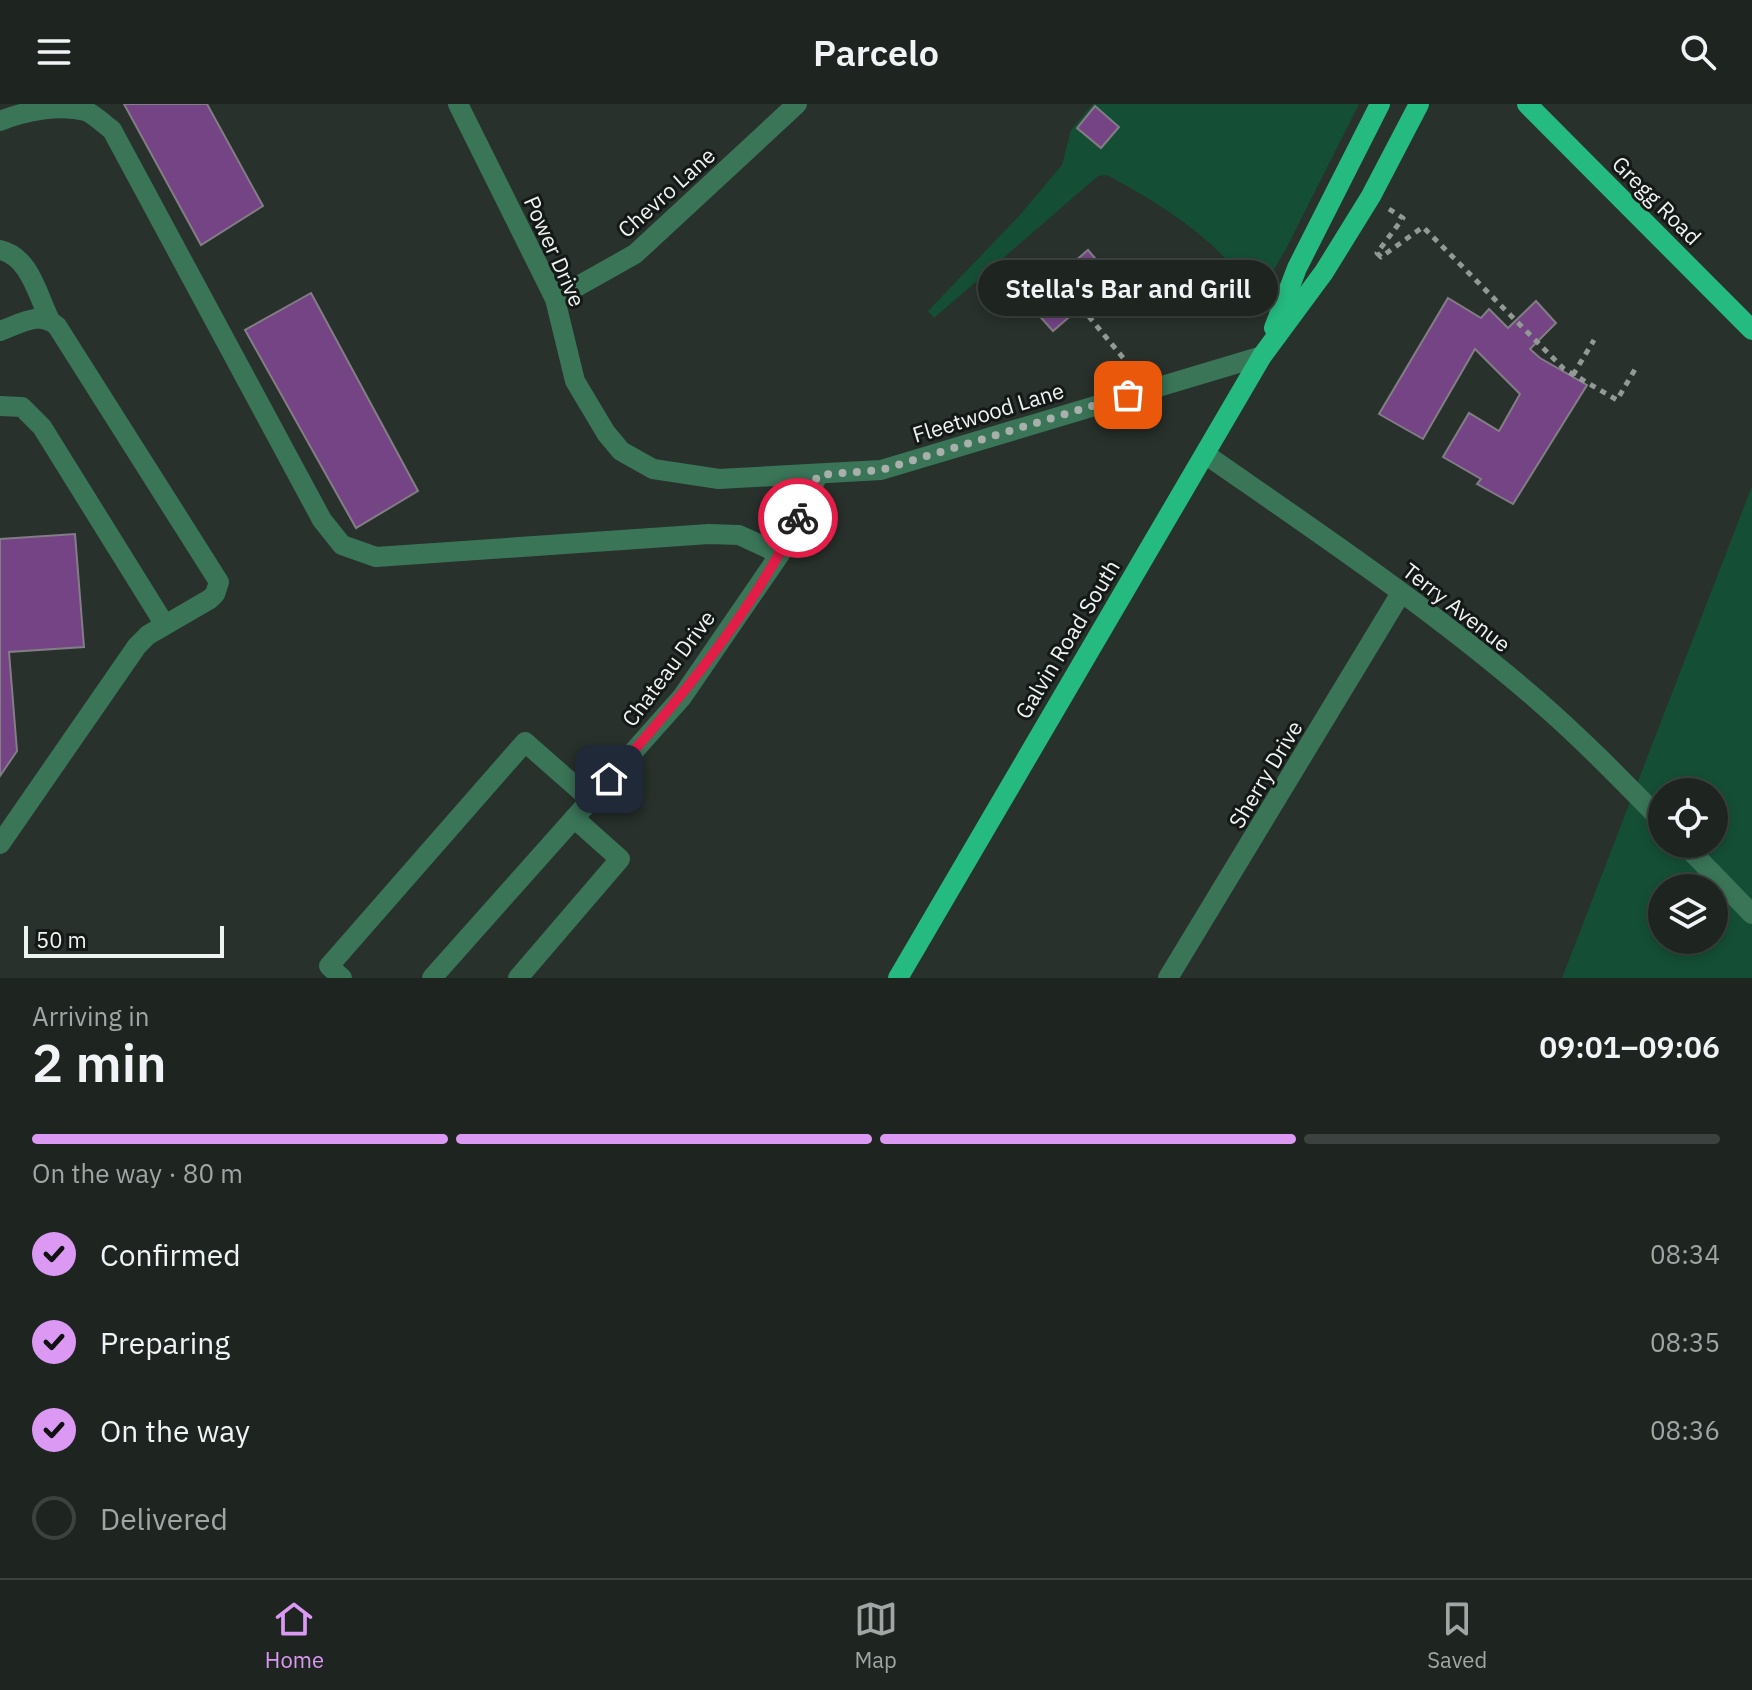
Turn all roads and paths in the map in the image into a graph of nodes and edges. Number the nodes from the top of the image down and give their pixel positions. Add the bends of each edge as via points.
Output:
1 (458, 104) edge
2 (797, 104) edge
3 (1380, 104) edge
4 (1419, 104) edge
5 (1527, 104) edge
6 (0, 121) edge
7 (1385, 207) dead end
8 (0, 250) edge
9 (555, 299) junction
10 (1081, 307) dead end
11 (49, 318) junction
12 (1752, 330) edge
13 (0, 331) edge
14 (1594, 340) dead end
15 (1262, 356) junction
16 (1637, 366) dead end
17 (1135, 371) dead end
18 (1573, 375) junction
19 (0, 406) edge
20 (1205, 454) junction
21 (818, 475) junction
22 (780, 554) junction
23 (1401, 593) junction
24 (165, 625) junction
25 (591, 800) junction
26 (1648, 807) edge
27 (574, 818) junction
28 (0, 844) edge
29 (1698, 858) edge
30 (1752, 914) edge
31 (913, 947) junction
32 (342, 978) edge
33 (432, 978) edge
34 (518, 978) edge
35 (892, 978) edge
36 (898, 978) edge
37 (1168, 978) edge

1 - 9 street, Power Drive
2 - 9 street, Chevro Lane via 635,254
3 - 15 main road, Galvin Road South via 1297,268
4 - 15 main road, Galvin Road South via 1324,272
5 - 12 main road, Gregg Road
6 - 22 street via 59,106 85,110 112,130 322,520 342,545 376,557 709,534 739,535
7 - 18 path via 1403,218 1377,253 1381,257 1423,227
8 - 11 street via 13,252 23,263
9 - 21 street, Power Drive via 575,381 621,451 653,469 719,479
10 - 17 path
11 - 13 street
11 - 24 street via 218,577 215,594
14 - 18 path
15 - 20 main road, Galvin Road South
15 - 21 street, Fleetwood Lane via 881,470
16 - 18 path via 1617,400
19 - 24 street via 22,407 42,427
20 - 23 street, Terry Avenue
20 - 31 main road, Galvin Road South
21 - 22 street, Chateau Drive
22 - 25 street, Chateau Drive via 682,697
23 - 26 street, Terry Avenue via 1535,698
23 - 37 street, Sherry Drive
24 - 28 street via 137,646
25 - 27 street, Chateau Drive
25 - 32 street via 525,742 329,966
27 - 33 street, Chateau Drive
27 - 34 street via 620,859
29 - 30 street
31 - 35 main road, Galvin Road South
31 - 36 main road, Galvin Road South

